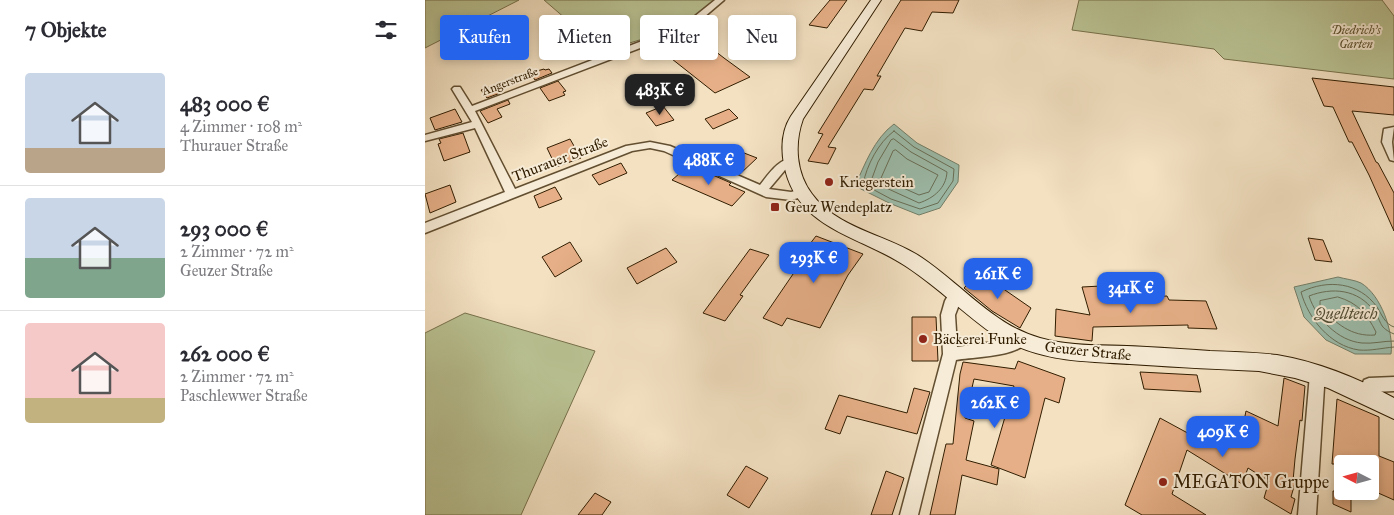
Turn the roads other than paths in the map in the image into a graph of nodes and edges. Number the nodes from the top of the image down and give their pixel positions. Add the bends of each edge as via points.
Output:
1 (720, 0) edge
2 (876, 0) edge
3 (457, 89) dead end
4 (469, 110) junction
5 (478, 124) junction
6 (1394, 130) edge
7 (425, 138) edge
8 (1394, 157) edge
9 (791, 162) junction
10 (762, 190) junction
11 (511, 193) junction
12 (802, 193) junction
13 (425, 228) edge
14 (955, 294) junction
15 (1021, 340) junction
16 (950, 354) junction
17 (1317, 374) junction
18 (1394, 384) edge
19 (1366, 393) junction
20 (1394, 410) edge
21 (909, 515) edge
22 (1307, 515) edge

1 - 4 street, Angerstraße via 687,27
2 - 9 main road, Geuzer Straße via 796,119 789,139
3 - 4 street
4 - 5 street
5 - 7 street
5 - 11 street
6 - 8 street via 1388,131 1387,142
9 - 10 street via 781,168
9 - 12 main road, Geuzer Straße
10 - 11 street, Thurauer Straße via 666,148 650,145 630,148
10 - 12 street, Thurauer Straße via 780,196
11 - 13 street, Thurauer Straße
12 - 14 main road, Geuzer Straße via 818,211 909,258
14 - 15 main road, Geuzer Straße via 993,325
14 - 16 street via 949,303 947,318
15 - 16 street via 1011,346
15 - 17 main road, Geuzer Straße via 1040,347 1077,352 1259,362
16 - 21 street
17 - 19 main road, Geuzer Straße
17 - 22 street
18 - 19 street via 1369,385
19 - 20 main road, Geuzer Straße

